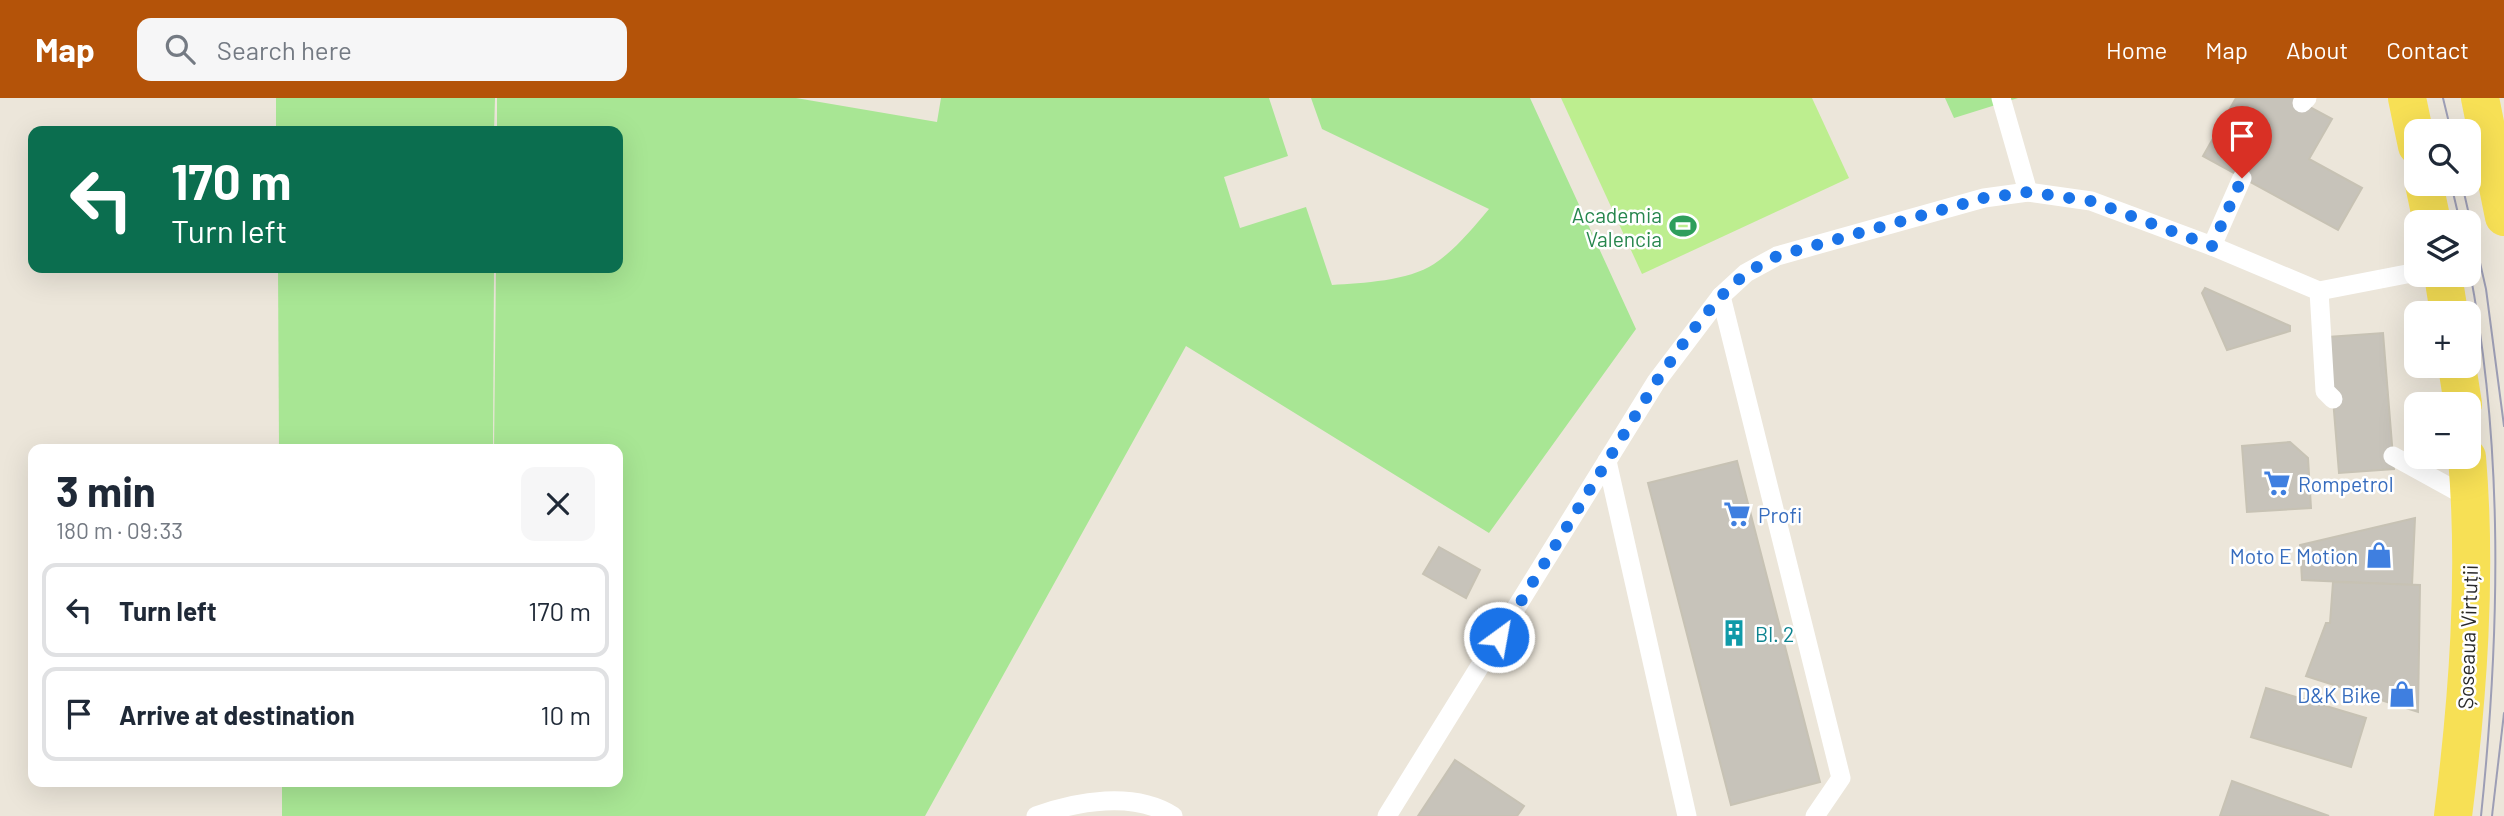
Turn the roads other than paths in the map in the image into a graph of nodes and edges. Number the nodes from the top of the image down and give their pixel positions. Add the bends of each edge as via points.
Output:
1 (2001, 98) edge
2 (2407, 98) edge
3 (2480, 98) edge
4 (2411, 119) edge
5 (2242, 178) dead end
6 (2028, 192) junction
7 (2504, 217) edge
8 (2212, 246) junction
9 (2404, 275) edge
10 (2319, 291) junction
11 (1721, 296) junction
12 (2333, 399) dead end
13 (2393, 456) dead end
14 (1607, 461) junction
15 (2468, 469) edge
16 (2471, 499) junction
17 (1036, 816) edge
18 (1173, 816) edge
19 (1387, 816) edge
20 (1688, 816) edge
21 (1815, 816) edge
22 (2453, 816) edge

1 - 6 lane
2 - 4 main road
3 - 7 main road
5 - 8 lane
6 - 8 lane via 2091,201
6 - 11 lane via 1984,198 1777,256 1746,273
8 - 10 lane
9 - 10 lane
10 - 12 lane via 2325,391
11 - 14 lane via 1656,382
11 - 21 lane via 1841,778
13 - 16 lane
14 - 19 lane
14 - 20 lane
15 - 16 main road, Șoseaua Virtuții
16 - 22 main road, Șoseaua Virtuții via 2463,739
17 - 18 lane via 1098,801 1133,803

